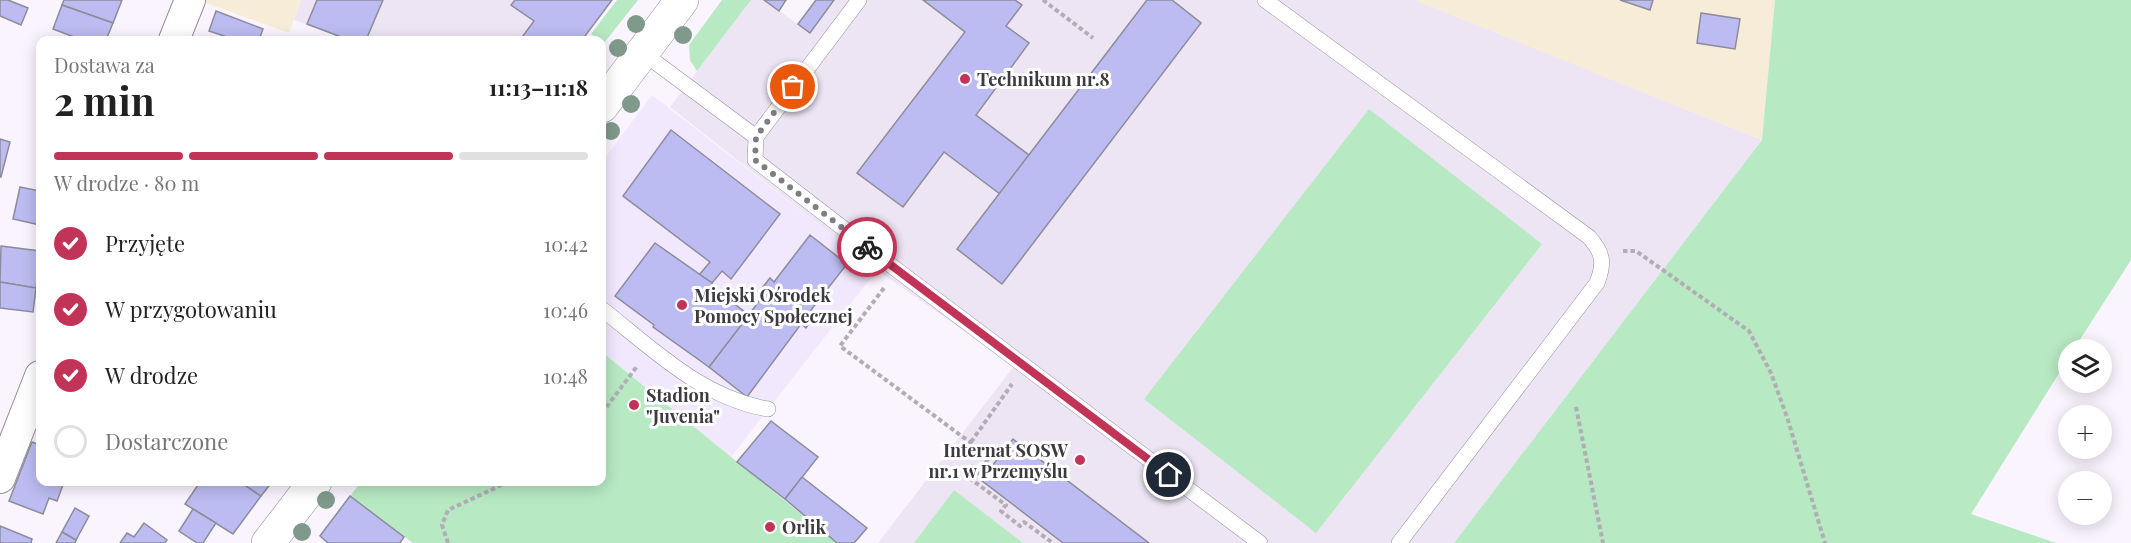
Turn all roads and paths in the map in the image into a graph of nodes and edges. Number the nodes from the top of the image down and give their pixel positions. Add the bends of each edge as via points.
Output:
1 (190, 0) edge
2 (682, 0) edge
3 (859, 0) edge
4 (1043, 0) edge
5 (1265, 0) edge
6 (176, 36) edge
7 (1093, 38) dead end
8 (643, 53) junction
9 (606, 101) edge
10 (756, 137) junction
11 (1601, 251) junction
12 (897, 270) junction
13 (606, 312) edge
14 (651, 348) junction
15 (1025, 367) junction
16 (36, 385) edge
17 (1576, 407) dead end
18 (606, 408) edge
19 (768, 409) dead end
20 (971, 442) junction
21 (0, 478) edge
22 (312, 486) edge
23 (499, 486) edge
24 (268, 543) edge
25 (448, 543) edge
26 (1053, 543) edge
27 (1260, 543) edge
28 (1399, 543) edge
29 (1603, 543) edge
30 (1825, 543) edge

1 - 6 street
2 - 8 street
3 - 10 lane
4 - 7 path
5 - 11 lane via 1589,237
8 - 9 street
8 - 10 lane
10 - 12 lane via 755,160
11 - 28 lane via 1603,266 1597,283
11 - 30 path via 1636,251 1749,331 1771,373 1787,417
12 - 15 lane
12 - 20 path via 840,346
13 - 14 lane
14 - 18 path
14 - 19 lane via 698,384 743,405
15 - 20 path
15 - 27 lane
16 - 21 street
17 - 29 path
20 - 26 path via 990,457 972,480 1006,505 1001,511 1020,526 1024,522
22 - 24 street
23 - 25 path via 448,510 442,525

